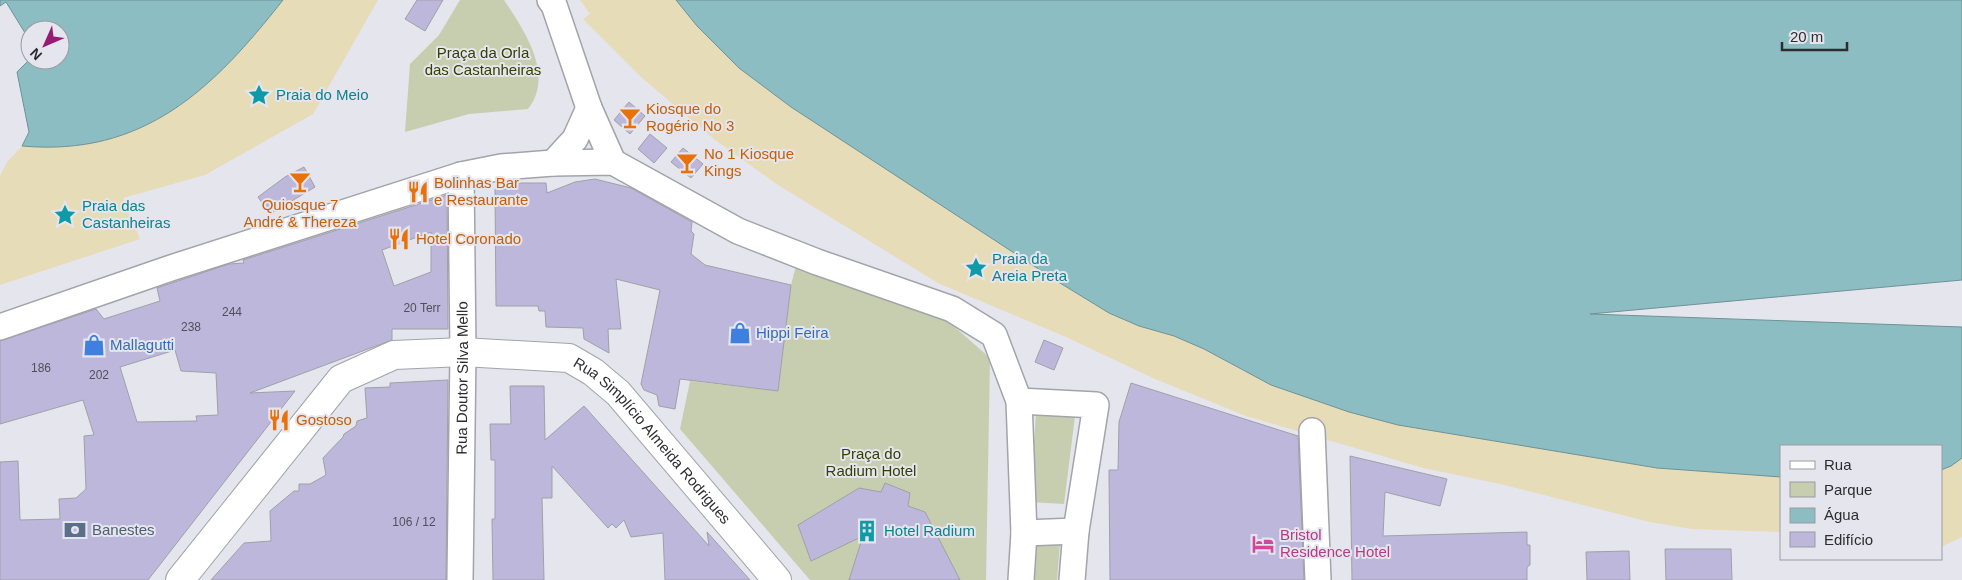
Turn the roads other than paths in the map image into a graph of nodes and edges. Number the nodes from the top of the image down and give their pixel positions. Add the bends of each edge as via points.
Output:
1 (550, 0) edge
2 (589, 108) junction
3 (613, 162) junction
4 (553, 163) junction
5 (460, 175) junction
6 (0, 327) edge
7 (462, 352) junction
8 (1019, 402) junction
9 (1312, 431) dead end
10 (1076, 531) junction
11 (1024, 533) junction
12 (180, 580) edge
13 (460, 580) edge
14 (777, 580) edge
15 (1021, 580) edge
16 (1072, 580) edge
17 (1318, 580) edge

1 - 2 street
2 - 3 street
2 - 4 street via 575,139
3 - 4 street
3 - 8 street via 738,231 952,309 994,335
4 - 5 street via 501,167
5 - 6 street
5 - 7 street, Rua Doutor Silva Mello
7 - 12 street, Rua Simplício Almeida Rodrigues via 394,355 341,379
7 - 13 street, Rua Doutor Silva Mello
7 - 14 street, Rua Simplício Almeida Rodrigues via 569,358 593,372 618,393
8 - 10 street via 1096,405
8 - 11 street
9 - 17 street
10 - 11 street
10 - 16 street
11 - 15 street

